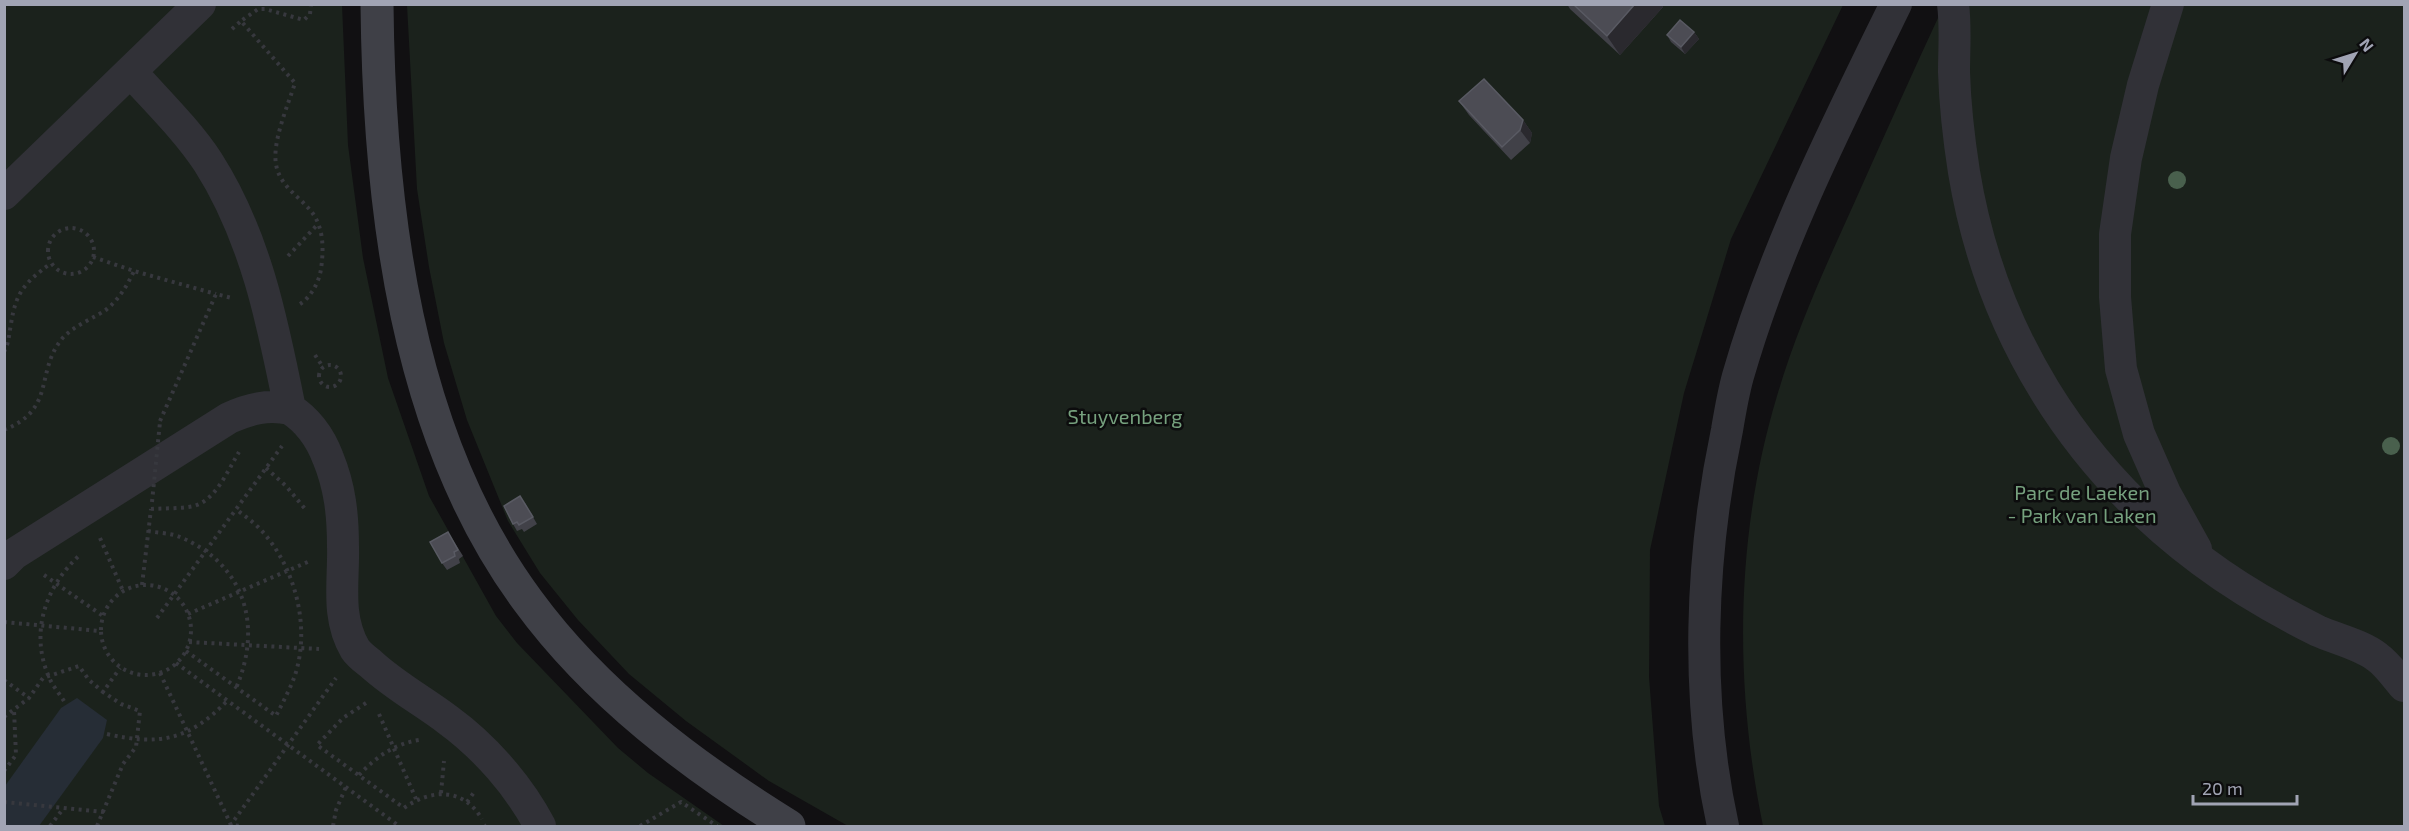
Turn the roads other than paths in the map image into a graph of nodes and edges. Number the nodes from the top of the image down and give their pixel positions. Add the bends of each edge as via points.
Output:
1 (200, 4) edge
2 (377, 4) edge
3 (1896, 4) edge
4 (1953, 4) edge
5 (2168, 4) edge
6 (131, 72) junction
7 (4, 194) edge
8 (296, 413) junction
9 (9, 559) edge
10 (2202, 561) junction
11 (2390, 659) edge
12 (2404, 686) edge
13 (540, 826) edge
14 (789, 826) edge
15 (1723, 826) edge

1 - 6 street
2 - 14 street via 382,138 403,292 444,440 476,515 528,602 606,687 680,752
3 - 15 street via 1769,285 1735,388 1708,536 1705,612 1713,782
4 - 10 street via 1954,75 1964,170 1985,260 2013,334 2059,416 2093,459 2129,498
5 - 10 street via 2143,85 2127,158 2115,234 2115,297 2121,369 2139,434
6 - 7 street
6 - 8 street via 208,162 252,250
8 - 9 street via 276,406 229,418
8 - 13 street via 324,446 335,475 344,547 342,615 356,651 473,741 513,785
10 - 11 street via 2257,598 2319,631
11 - 12 street

